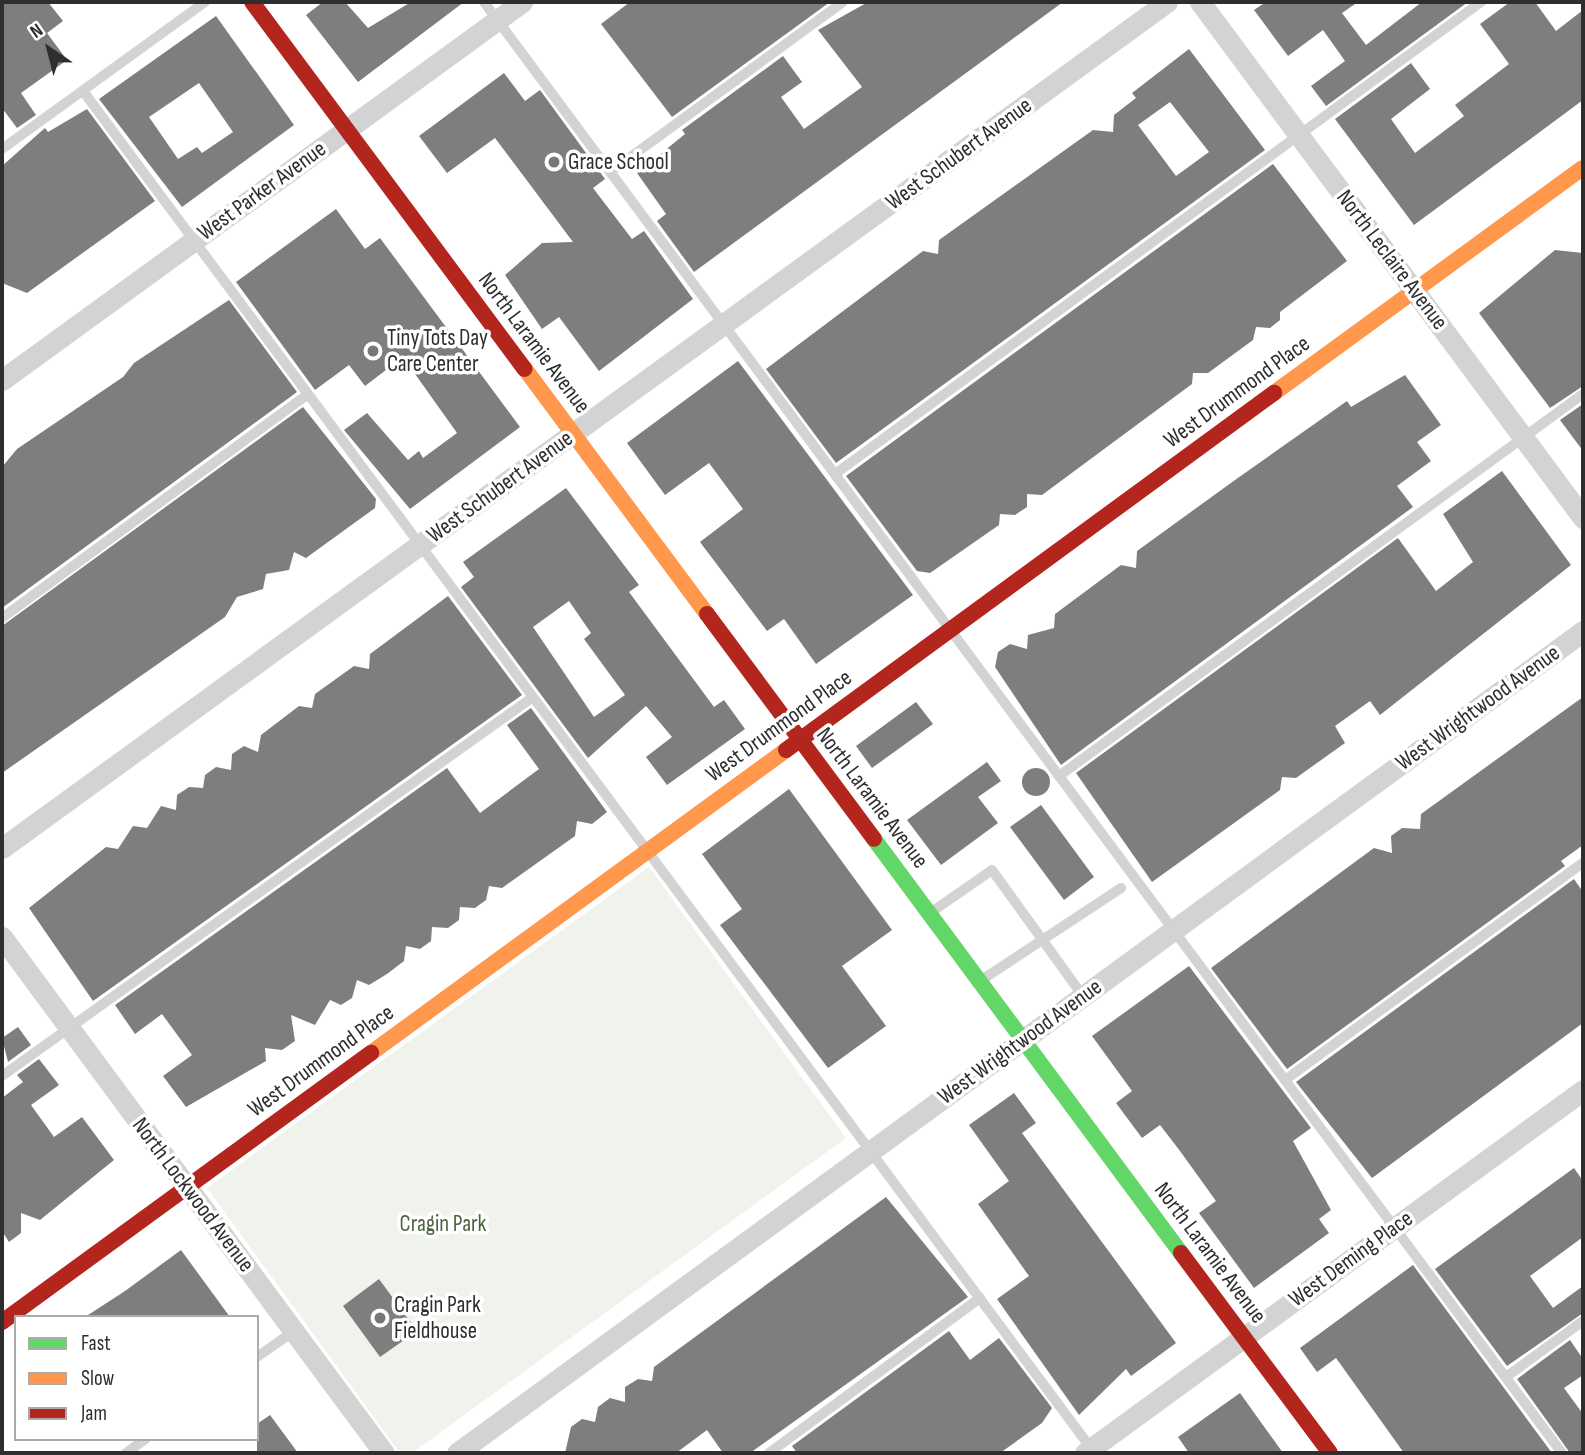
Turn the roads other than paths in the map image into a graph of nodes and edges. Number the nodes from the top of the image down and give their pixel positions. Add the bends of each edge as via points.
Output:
1 (205, 2) edge
2 (252, 2) edge
3 (484, 2) edge
4 (522, 2) edge
5 (843, 2) edge
6 (1167, 2) edge
7 (1200, 2) edge
8 (1481, 2) edge
9 (497, 20) junction
10 (83, 91) junction
11 (347, 129) junction
12 (1299, 135) junction
13 (2, 149) edge
14 (1583, 168) edge
15 (610, 172) junction
16 (194, 240) junction
17 (1415, 291) junction
18 (724, 325) junction
19 (2, 380) edge
20 (307, 394) junction
21 (1583, 394) edge
22 (574, 434) junction
23 (1524, 438) junction
24 (835, 474) junction
25 (1583, 518) edge
26 (420, 545) junction
27 (2, 618) edge
28 (950, 630) junction
29 (1583, 631) edge
30 (533, 697) junction
31 (801, 739) junction
32 (1059, 776) junction
33 (2, 848) edge
34 (647, 851) junction
35 (1583, 863) edge
36 (1121, 888) dead end
37 (930, 913) junction
38 (1173, 930) junction
39 (2, 937) edge
40 (1045, 943) junction
41 (981, 981) junction
42 (1083, 996) junction
43 (69, 1027) junction
44 (1023, 1039) junction
45 (2, 1076) edge
46 (1285, 1080) junction
47 (1583, 1090) edge
48 (870, 1151) junction
49 (187, 1187) junction
50 (1395, 1227) junction
51 (979, 1298) junction
52 (1583, 1321) edge
53 (2, 1322) edge
54 (294, 1331) junction
55 (1244, 1337) junction
56 (259, 1356) edge
57 (1506, 1377) junction
58 (142, 1441) edge
59 (1090, 1452) edge
60 (126, 1453) edge
61 (384, 1453) edge
62 (457, 1453) edge
63 (769, 1453) edge
64 (1330, 1453) edge
65 (1562, 1453) edge

1 - 10 lane
2 - 11 street, North Laramie Avenue
3 - 9 lane
4 - 9 street, West Parker Avenue
5 - 15 lane
6 - 18 street, West Schubert Avenue
7 - 12 street, North Leclaire Avenue
8 - 12 lane
9 - 11 street, West Parker Avenue
9 - 15 lane
10 - 13 lane
10 - 16 lane
11 - 16 street, West Parker Avenue
11 - 22 street, North Laramie Avenue
12 - 17 street, North Leclaire Avenue
12 - 24 lane
14 - 17 street, West Drummond Place
15 - 18 lane
16 - 19 street, West Parker Avenue
16 - 20 lane
17 - 23 street, North Leclaire Avenue
17 - 28 street, West Drummond Place
18 - 22 street, West Schubert Avenue
18 - 24 lane
20 - 26 lane
20 - 27 lane
21 - 23 lane
22 - 26 street, West Schubert Avenue
22 - 31 street, North Laramie Avenue
23 - 25 street, North Leclaire Avenue
23 - 32 lane
24 - 28 lane
26 - 30 lane
26 - 33 street, West Schubert Avenue
28 - 31 street, West Drummond Place
28 - 32 lane
29 - 38 street, West Wrightwood Avenue
30 - 34 lane
30 - 43 lane
31 - 34 street, West Drummond Place
31 - 37 street, North Laramie Avenue
32 - 38 lane
34 - 48 lane
34 - 49 street, West Drummond Place
35 - 46 lane
36 - 40 lane
37 - 40 lane via 992,870
37 - 41 street, North Laramie Avenue
38 - 42 street, West Wrightwood Avenue
38 - 46 lane
39 - 43 street, North Lockwood Avenue
40 - 41 lane
40 - 42 lane
41 - 44 street, North Laramie Avenue
42 - 44 street, West Wrightwood Avenue
43 - 45 lane
43 - 49 street, North Lockwood Avenue
44 - 48 street, West Wrightwood Avenue
44 - 55 street, North Laramie Avenue
46 - 50 lane
47 - 50 street, West Deming Place
48 - 51 lane
48 - 62 street, West Wrightwood Avenue
49 - 53 street, West Drummond Place
49 - 54 street, North Lockwood Avenue
50 - 55 street, West Deming Place
50 - 57 lane
51 - 59 lane
51 - 63 lane
52 - 57 lane
54 - 56 lane
54 - 61 street, North Lockwood Avenue
55 - 59 street, West Deming Place
55 - 64 street, North Laramie Avenue
57 - 65 lane
58 - 60 lane

